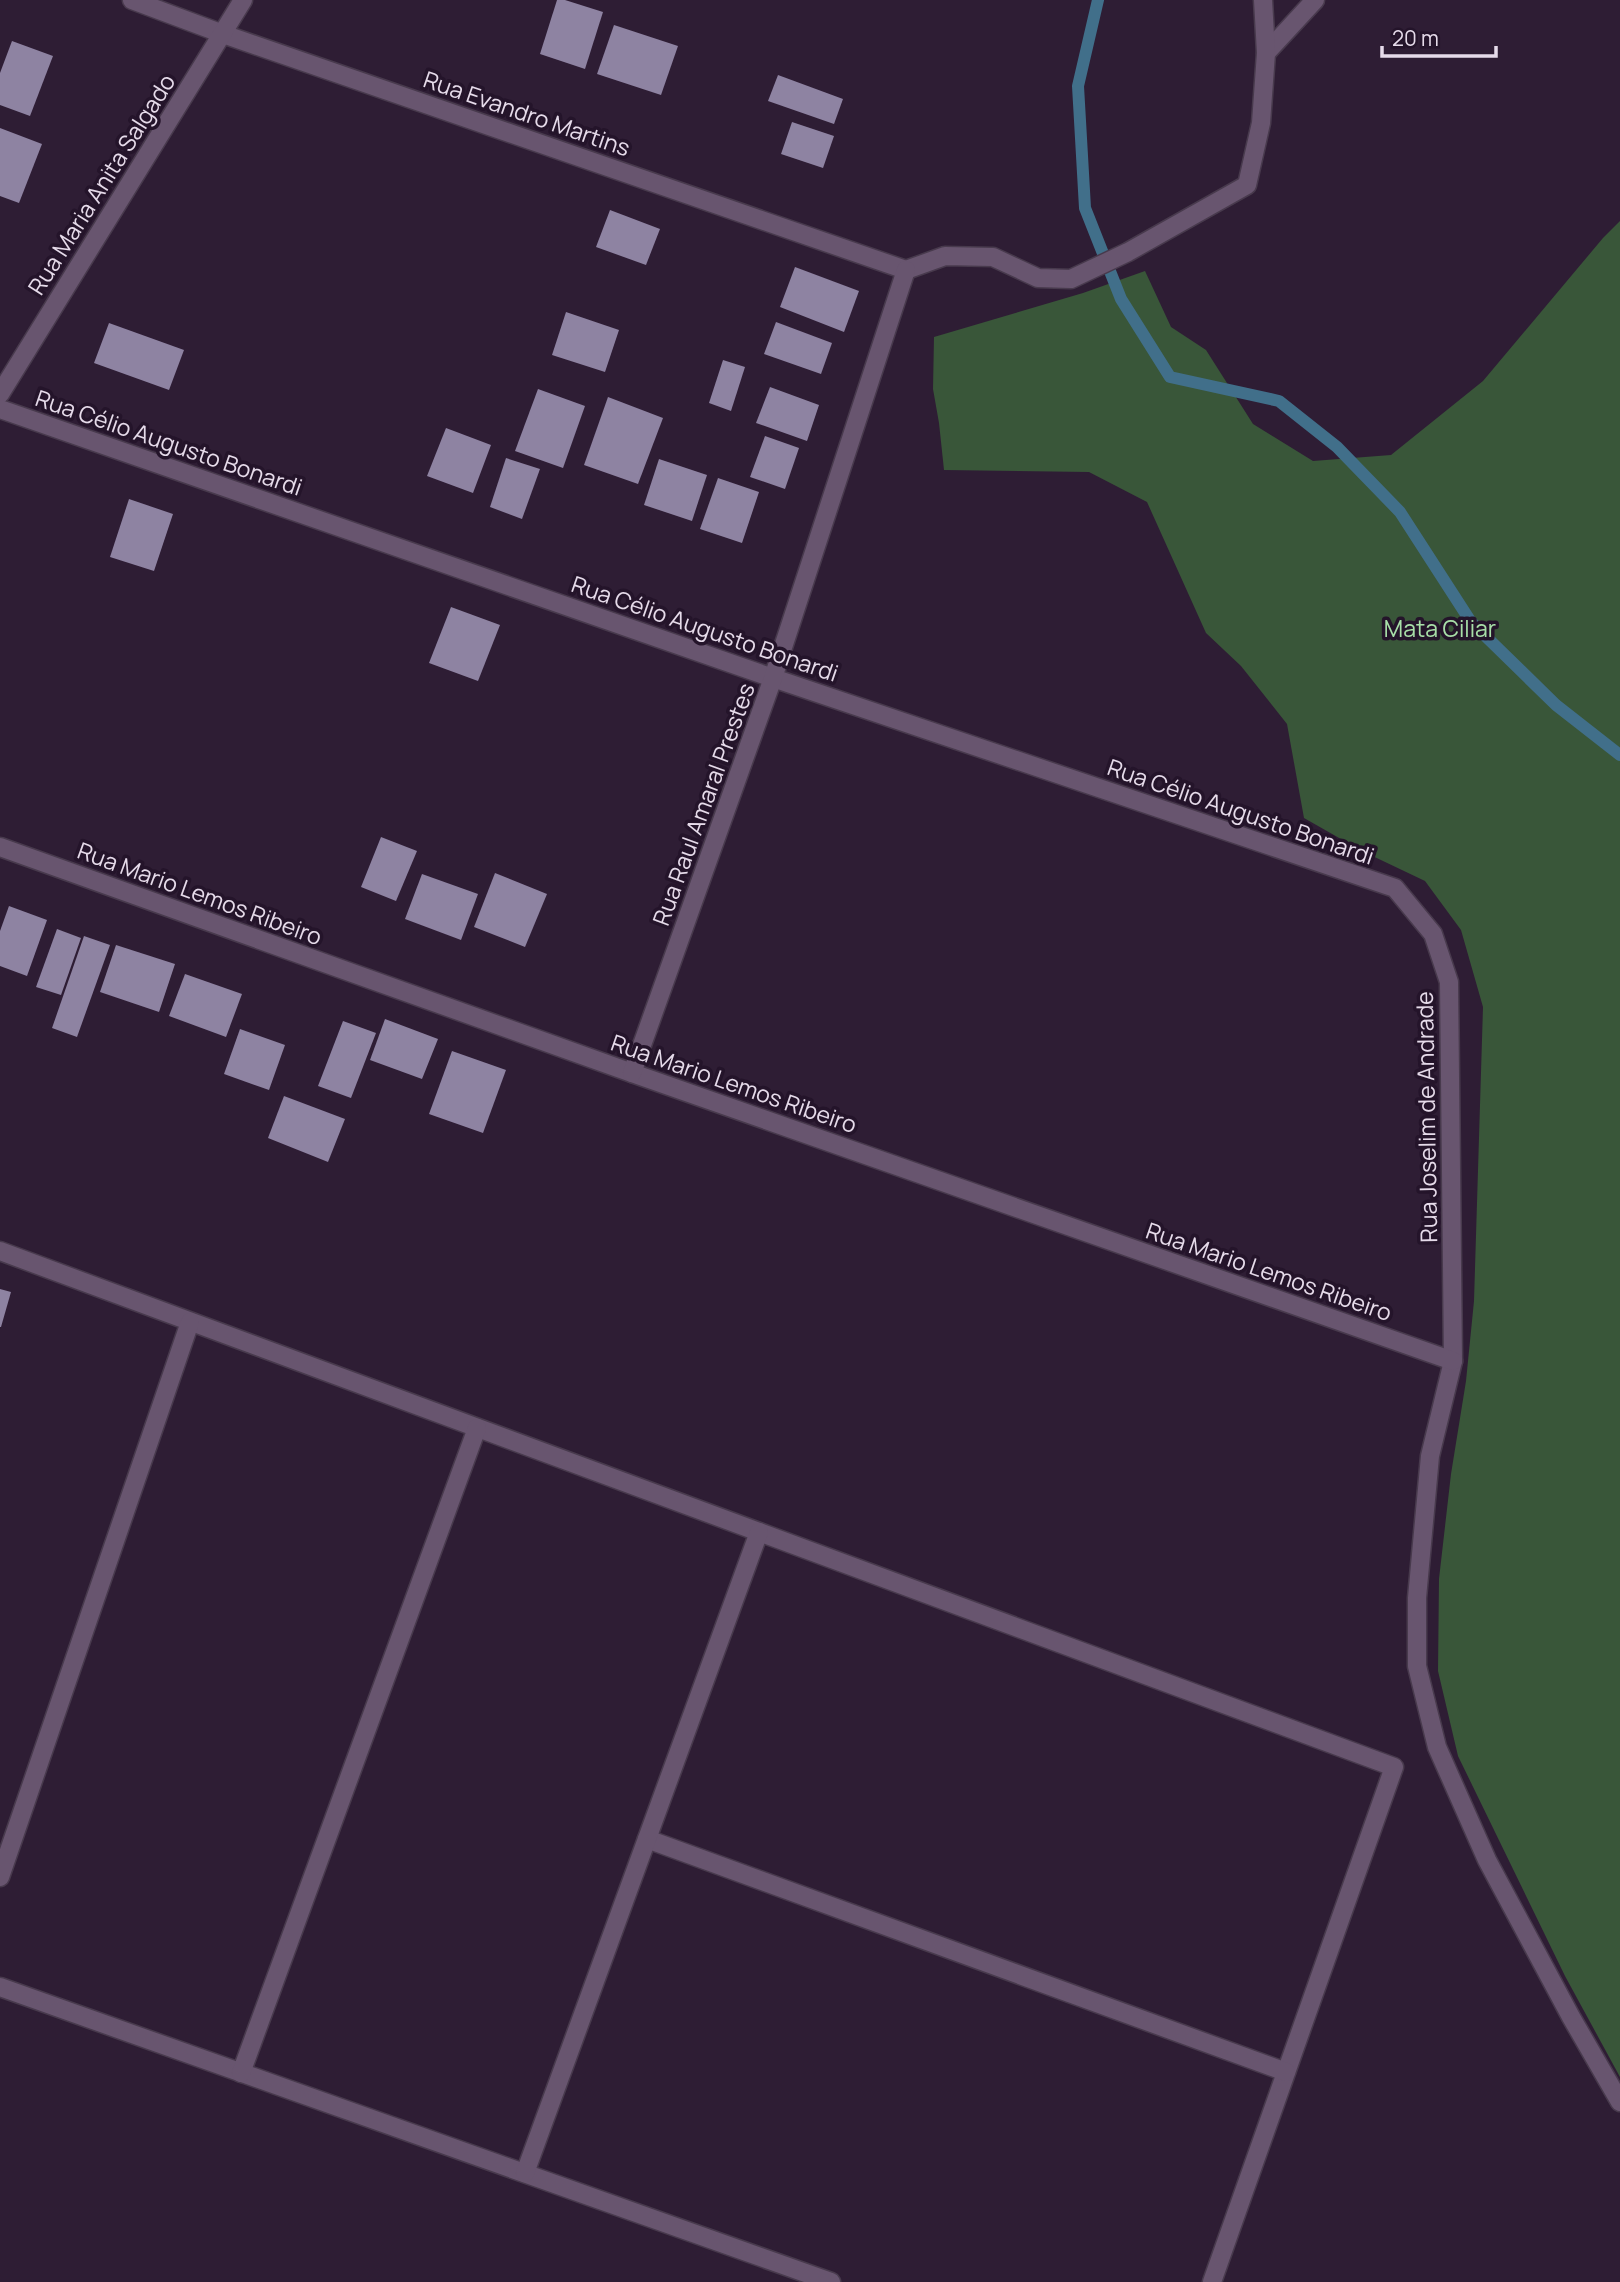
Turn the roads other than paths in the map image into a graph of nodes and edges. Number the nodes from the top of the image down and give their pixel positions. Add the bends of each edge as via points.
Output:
1 (132, 0) edge
2 (243, 0) edge
3 (1263, 0) edge
4 (1315, 0) edge
5 (223, 34) junction
6 (1266, 53) junction
7 (906, 270) junction
8 (0, 394) edge
9 (0, 409) edge
10 (773, 678) junction
11 (0, 847) edge
12 (1395, 888) joint
13 (632, 1073) junction
14 (0, 1251) edge
15 (190, 1322) junction
16 (1453, 1361) junction
17 (477, 1428) junction
18 (759, 1532) junction
19 (647, 1839) junction
20 (0, 1877) edge
21 (0, 1987) edge
22 (1286, 2072) junction
23 (241, 2073) junction
24 (1620, 2102) edge
25 (525, 2173) junction
26 (831, 2282) edge
27 (1212, 2282) edge

1 - 5 street, Rua Evandro Martins
2 - 5 street, Rua Maria Anita Salgado
3 - 6 street
4 - 6 street
5 - 7 street, Rua Evandro Martins
5 - 8 street, Rua Maria Anita Salgado
6 - 7 street via 1261,123 1247,185 1071,279 1038,278 993,257 945,256
7 - 10 street, Rua Raul Amaral Prestes
9 - 10 street, Rua Célio Augusto Bonardi
10 - 12 street, Rua Célio Augusto Bonardi
10 - 13 street, Rua Raul Amaral Prestes
11 - 13 street, Rua Mario Lemos Ribeiro
12 - 16 street, Rua Joselim de Andrade via 1433,934 1449,982
13 - 16 street, Rua Mario Lemos Ribeiro
14 - 15 street
15 - 17 street
15 - 20 street
16 - 24 street, Rua Joselim de Andrade via 1430,1456 1416,1598 1417,1665 1437,1747 1487,1860
17 - 18 street
17 - 23 street
18 - 19 street
18 - 22 street via 1394,1767
19 - 22 street
19 - 25 street
21 - 23 street
22 - 27 street
23 - 25 street
25 - 26 street

